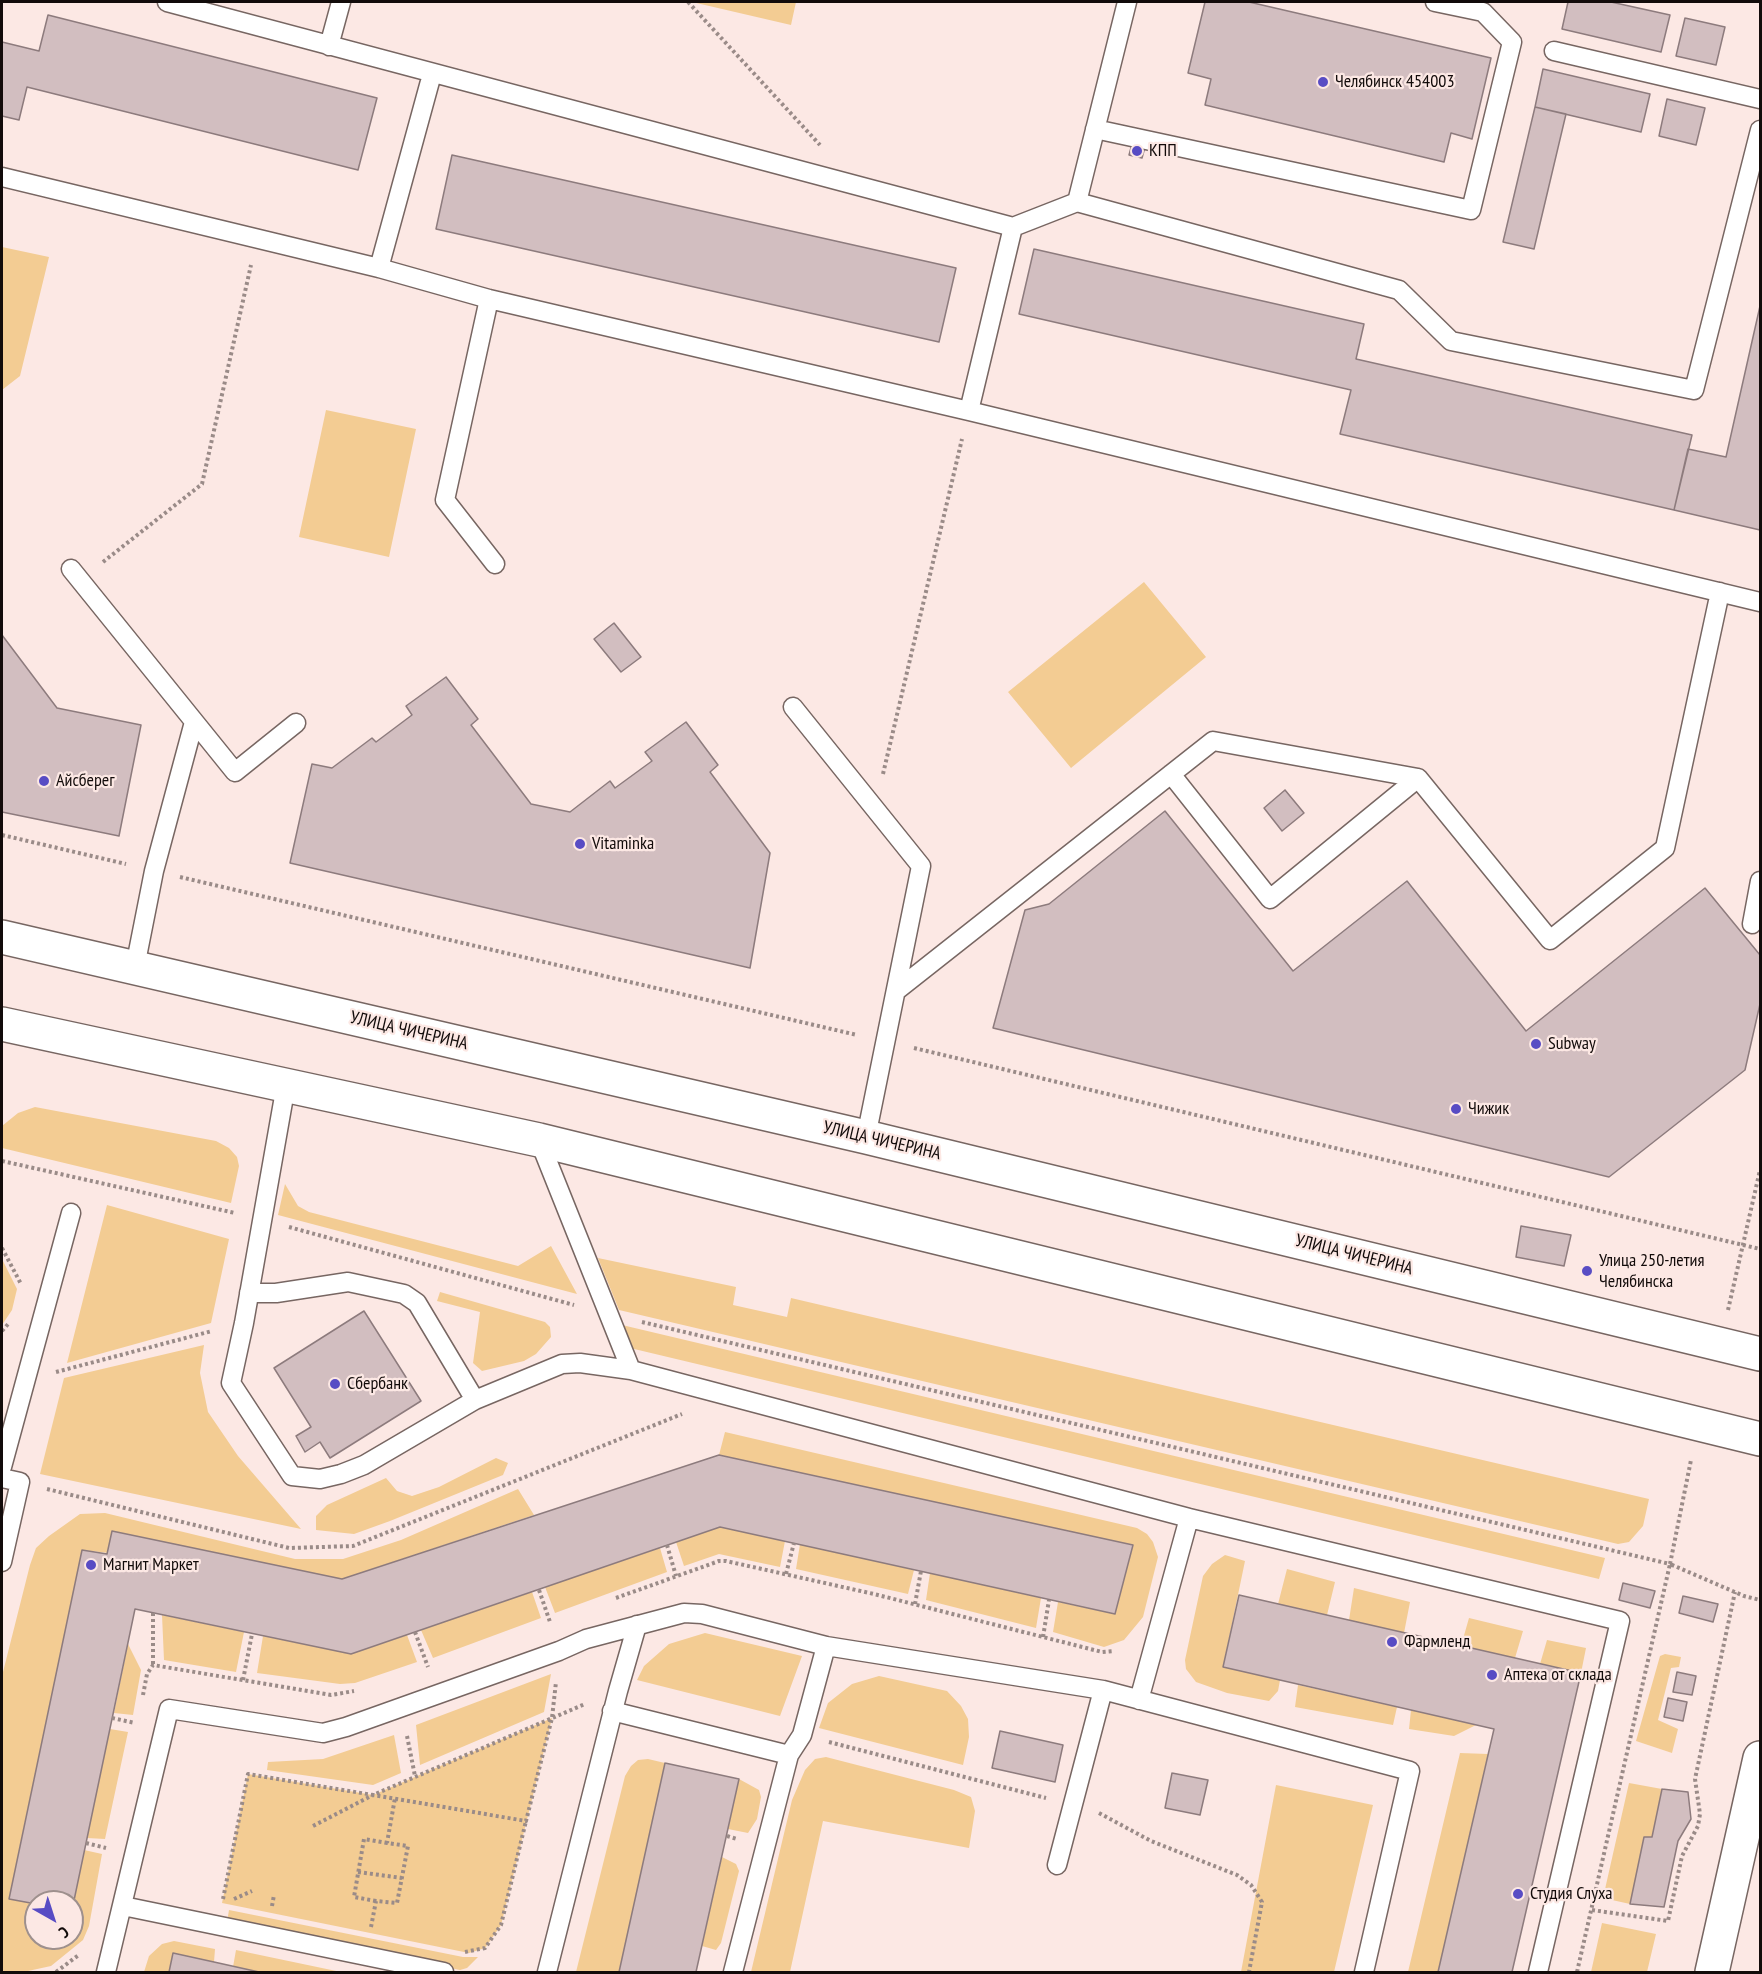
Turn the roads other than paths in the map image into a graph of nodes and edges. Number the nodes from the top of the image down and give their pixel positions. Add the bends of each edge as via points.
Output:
1 (167, 2) edge
2 (340, 2) edge
3 (1127, 2) edge
4 (1435, 2) edge
5 (329, 46) junction
6 (1554, 51) dead end
7 (432, 74) junction
8 (1761, 99) edge
9 (1095, 129) junction
10 (1761, 130) edge
11 (2, 177) edge
12 (1077, 202) junction
13 (1013, 227) junction
14 (379, 268) junction
15 (489, 299) junction
16 (969, 411) junction
17 (495, 564) dead end
18 (75, 575) road end
19 (1720, 592) junction
20 (1761, 602) edge
21 (793, 707) dead end
22 (194, 722) junction
23 (296, 723) dead end
24 (1171, 774) junction
25 (1418, 778) junction
26 (1761, 881) edge
27 (1752, 924) dead end
28 (2, 937) edge
29 (135, 967) junction
30 (896, 991) junction
31 (2, 1024) edge
32 (286, 1086) junction
33 (866, 1137) junction
34 (539, 1140) junction
35 (71, 1213) dead end
36 (249, 1293) junction
37 (1761, 1354) edge
38 (631, 1370) junction
39 (475, 1400) junction
40 (1761, 1439) edge
41 (2, 1467) edge
42 (2, 1478) edge
43 (1189, 1518) junction
44 (2, 1562) edge
45 (637, 1625) junction
46 (826, 1646) junction
47 (1102, 1690) junction
48 (1139, 1700) junction
49 (612, 1711) junction
50 (789, 1755) junction
51 (1761, 1758) edge
52 (1057, 1864) dead end
53 (123, 1906) junction
54 (732, 1969) edge
55 (106, 1972) edge
56 (444, 1972) edge
57 (547, 1972) edge
58 (1364, 1972) edge
59 (1538, 1972) edge
60 (1712, 1972) edge

1 - 5 lane
2 - 5 lane
3 - 9 lane
4 - 9 lane via 1483,12 1512,42 1471,210
5 - 7 lane
6 - 8 lane
7 - 13 lane
7 - 14 lane
9 - 12 lane
10 - 12 lane via 1694,390 1451,341 1399,290
11 - 14 lane
12 - 13 lane
13 - 16 lane
14 - 15 lane
15 - 16 lane
15 - 17 lane via 445,500
16 - 19 lane
18 - 22 lane
19 - 20 lane
19 - 25 lane via 1665,848 1550,940
21 - 30 lane via 921,866
22 - 23 lane via 234,772
22 - 29 lane via 154,871
24 - 25 lane via 1213,741
24 - 25 lane via 1270,899
24 - 30 lane
26 - 27 lane
28 - 29 main road, УЛИЦА ЧИЧЕРИНА
29 - 33 main road, УЛИЦА ЧИЧЕРИНА
30 - 33 lane
31 - 32 main road
32 - 34 main road
32 - 36 lane
33 - 37 main road, УЛИЦА ЧИЧЕРИНА
34 - 38 lane
34 - 40 main road
35 - 41 lane
36 - 39 lane via 348,1282 404,1294 417,1303
36 - 39 lane via 231,1385 292,1476 320,1479 364,1465
38 - 39 lane via 562,1364
38 - 43 lane
42 - 44 lane via 20,1482
43 - 48 lane
43 - 59 lane via 1620,1621
45 - 46 lane via 684,1613 702,1614
45 - 49 lane
45 - 53 lane via 586,1639 346,1727 315,1733 169,1709
46 - 47 lane
46 - 50 lane via 802,1735
47 - 48 lane
47 - 52 lane
48 - 58 lane via 1410,1771
49 - 50 lane
49 - 57 lane
50 - 54 lane via 759,1846
51 - 60 main road
53 - 55 lane
53 - 56 lane

